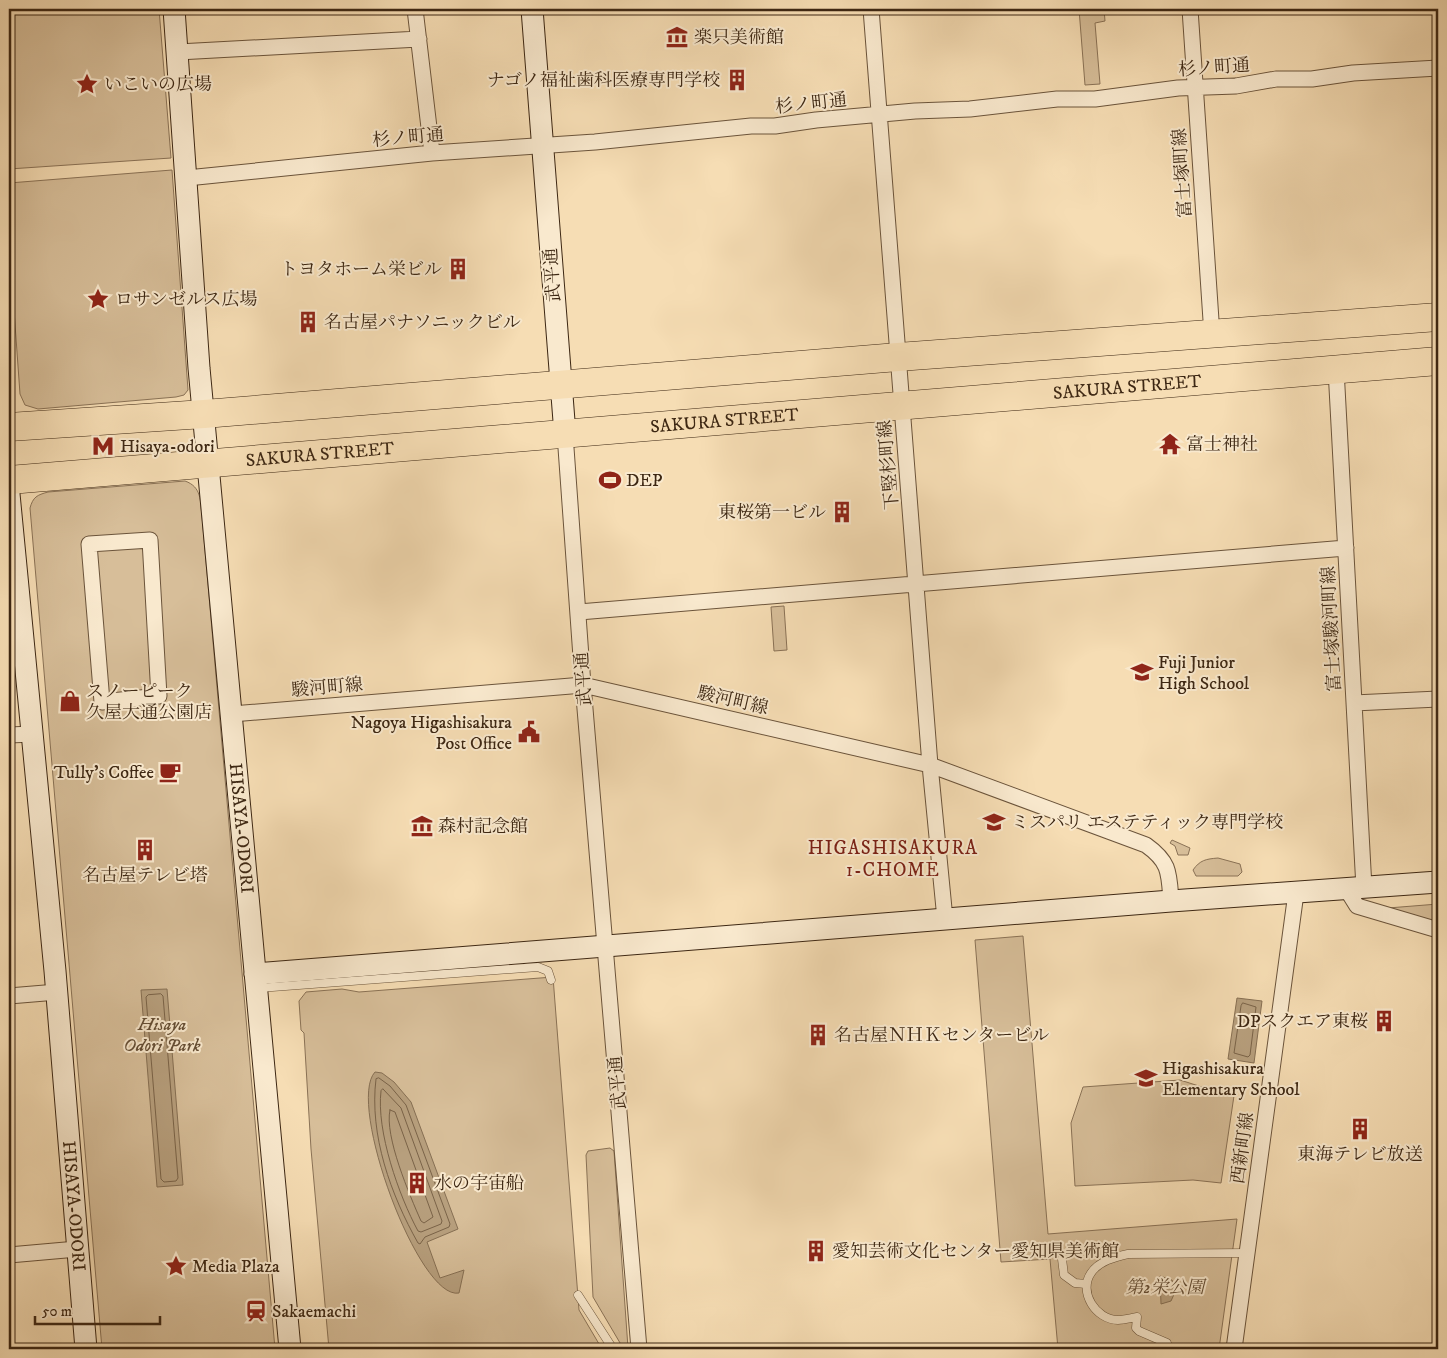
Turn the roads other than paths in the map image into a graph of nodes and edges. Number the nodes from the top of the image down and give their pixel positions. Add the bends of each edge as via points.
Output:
1 (174, 9) edge
2 (416, 9) edge
3 (532, 9) edge
4 (871, 9) edge
5 (1190, 9) edge
6 (418, 39) junction
7 (178, 52) junction
8 (1438, 68) edge
9 (1195, 88) junction
10 (878, 115) junction
11 (543, 146) junction
12 (432, 153) junction
13 (187, 178) junction
14 (1438, 317) edge
15 (1212, 335) junction
16 (898, 357) junction
17 (1438, 361) edge
18 (1336, 369) junction
19 (560, 385) junction
20 (902, 406) junction
21 (204, 414) junction
22 (9, 427) edge
23 (565, 434) junction
24 (207, 462) junction
25 (9, 480) edge
26 (9, 494) edge
27 (89, 544) joint
28 (1346, 548) junction
29 (916, 582) junction
30 (579, 612) junction
31 (583, 685) junction
32 (1438, 699) edge
33 (1354, 703) junction
34 (232, 714) junction
35 (33, 734) junction
36 (9, 735) edge
37 (930, 765) junction
38 (1438, 882) edge
39 (1355, 889) junction
40 (1296, 893) junction
41 (1171, 901) junction
42 (945, 919) junction
43 (1438, 930) edge
44 (606, 947) junction
45 (551, 980) dead end
46 (255, 981) junction
47 (56, 992) junction
48 (9, 996) edge
49 (77, 1249) junction
50 (1247, 1253) junction
51 (9, 1255) edge
52 (1062, 1259) dead end
53 (1086, 1284) junction
54 (578, 1295) dead end
55 (86, 1349) edge
56 (290, 1349) edge
57 (613, 1349) edge
58 (639, 1349) edge
59 (1168, 1349) edge
60 (1234, 1349) edge

1 - 7 street, HISAYA-ODORI
2 - 6 street
3 - 11 street, 武平通
4 - 10 street, 下竪杉町線
5 - 9 street, 富士塚町線
6 - 7 street
6 - 12 street
7 - 13 street, HISAYA-ODORI
8 - 9 street, 杉ノ町通
9 - 10 street, 杉ノ町通 via 1163,89 1096,99 1057,99
9 - 15 street, 富士塚町線
10 - 11 street, 杉ノ町通
10 - 16 street, 下竪杉町線
11 - 12 street, 杉ノ町通
11 - 19 street, 武平通
12 - 13 street, 杉ノ町通
13 - 21 street, HISAYA-ODORI
14 - 15 highway
15 - 16 highway
16 - 19 highway
16 - 20 street, 下竪杉町線
17 - 18 highway, SAKURA STREET
18 - 20 highway, SAKURA STREET
18 - 28 street, 富士塚駿河町線
19 - 21 highway
19 - 23 street, 武平通
20 - 23 highway, SAKURA STREET
20 - 29 street, 下竪杉町線
21 - 22 highway
21 - 24 street, HISAYA-ODORI
23 - 24 highway, SAKURA STREET
23 - 30 street, 武平通
24 - 25 highway, SAKURA STREET
24 - 34 street, HISAYA-ODORI
26 - 35 street, HISAYA-ODORI
27 - 27 street via 102,702 159,696 150,540
28 - 29 street
28 - 33 street, 富士塚駿河町線
29 - 30 street
29 - 37 street, 下竪杉町線
30 - 31 street, 武平通
31 - 34 street, 駿河町線
31 - 37 street, 駿河町線
31 - 44 street, 武平通
32 - 33 street
33 - 39 street, 富士塚駿河町線
34 - 46 street, HISAYA-ODORI
35 - 36 street
35 - 47 street, HISAYA-ODORI
37 - 41 street, 駿河町線 via 1146,845 1162,856 1169,873
37 - 42 street, 下竪杉町線
38 - 39 street
39 - 40 street
39 - 43 street via 1358,906
40 - 41 street
40 - 50 street, 西新町線
41 - 42 street
42 - 44 street
44 - 46 street
44 - 58 street, 武平通
45 - 46 lane via 548,971 538,967
46 - 56 street, HISAYA-ODORI
47 - 48 street
47 - 49 street, HISAYA-ODORI
49 - 51 street
49 - 55 street, HISAYA-ODORI
50 - 53 lane via 1128,1254 1102,1264 1091,1272
50 - 60 street, 西新町線
52 - 53 lane via 1064,1276 1075,1283
53 - 59 lane via 1087,1293 1098,1313 1118,1320 1137,1317 1136,1328 1167,1343
54 - 57 lane

